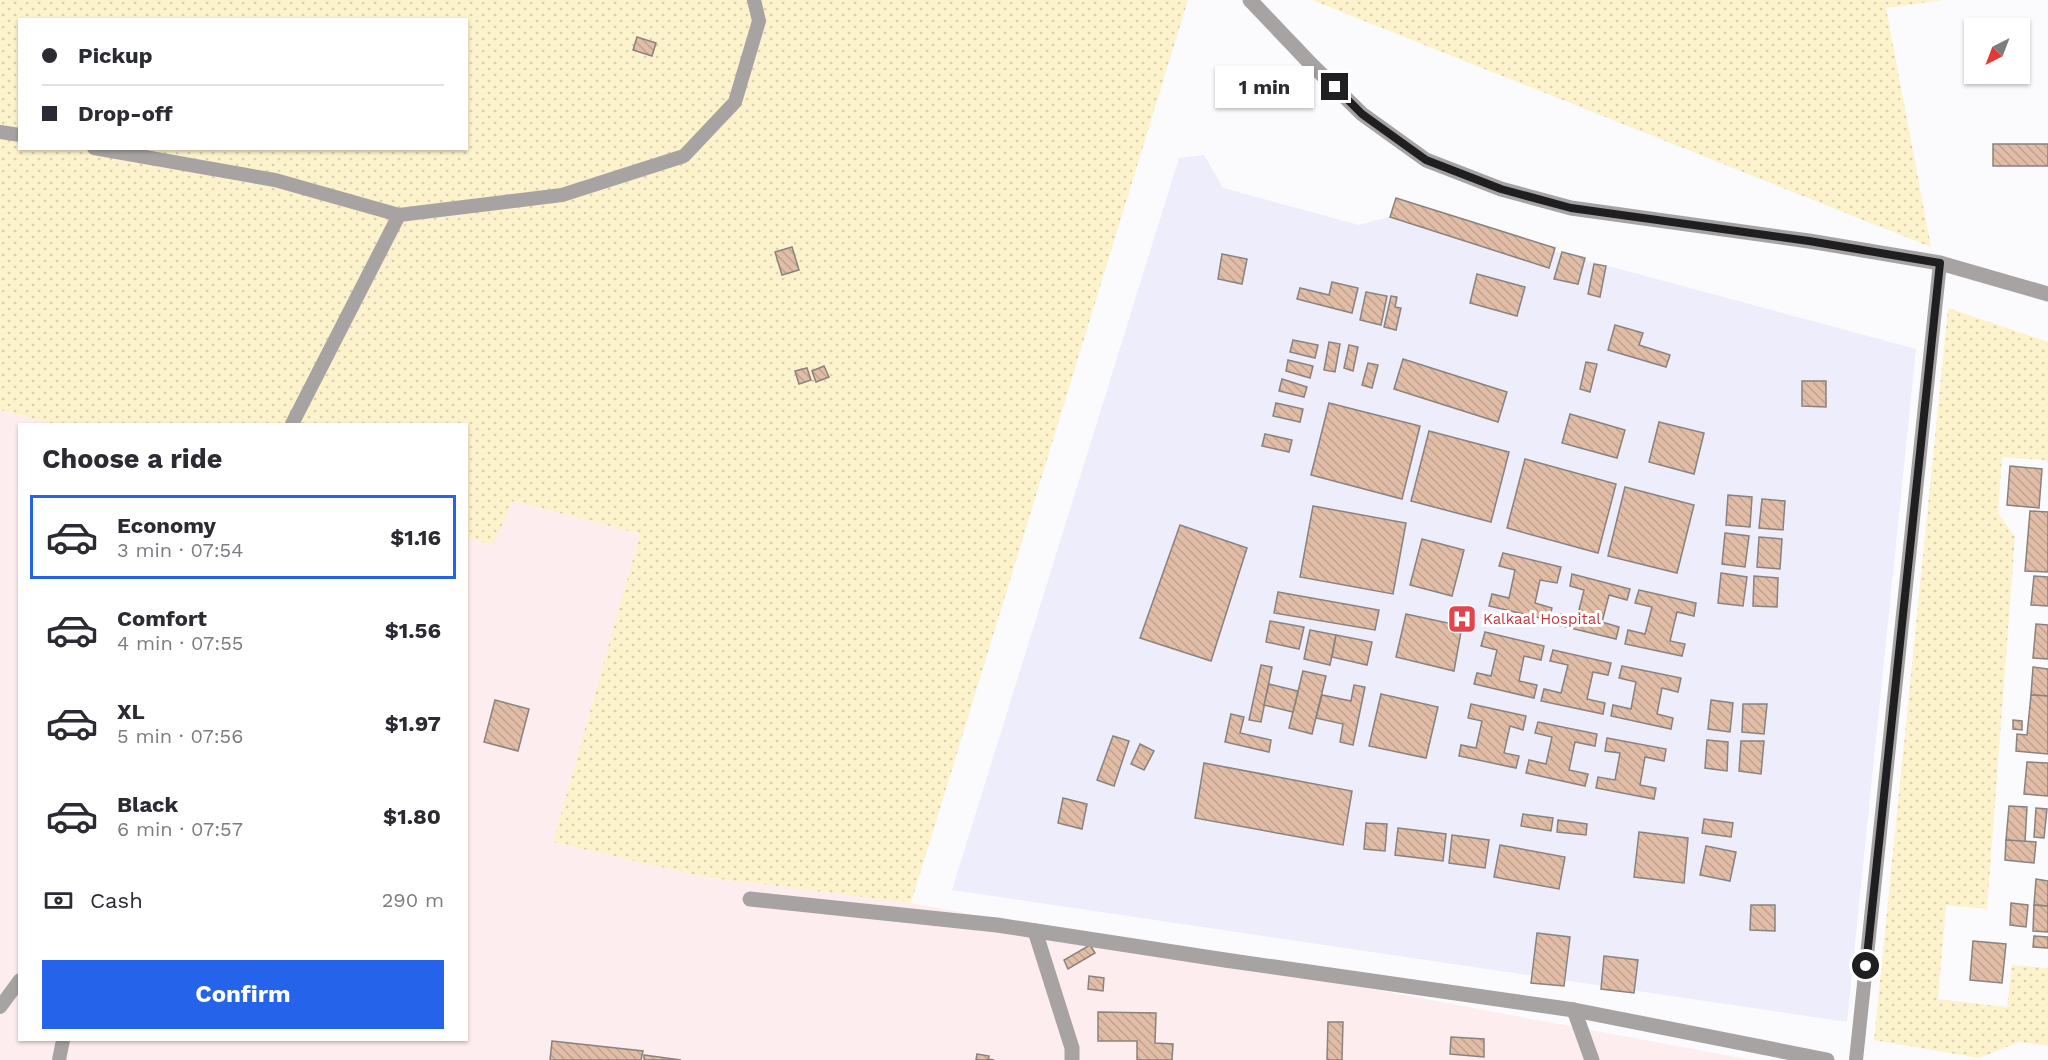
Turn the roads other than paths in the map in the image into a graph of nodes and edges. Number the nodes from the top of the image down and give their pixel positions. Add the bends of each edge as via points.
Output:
1 (754, 0) edge
2 (1250, 0) edge
3 (0, 132) edge
4 (18, 135) edge
5 (105, 150) edge
6 (399, 215) junction
7 (1940, 263) junction
8 (2048, 294) edge
9 (293, 423) edge
10 (750, 899) dead end
11 (1035, 931) junction
12 (18, 983) edge
13 (0, 1007) edge
14 (1574, 1010) junction
15 (63, 1041) edge
16 (59, 1060) edge
17 (1072, 1060) edge
18 (1592, 1060) edge
19 (1827, 1060) edge
20 (1856, 1060) edge

1 - 6 lane via 759,21 735,102 684,156 562,195
2 - 7 street via 1362,114 1426,160 1501,189 1571,208
3 - 4 lane
5 - 6 lane via 275,180
6 - 9 lane
7 - 8 street
7 - 20 lane
10 - 11 street
11 - 14 street
11 - 17 street via 1072,1048
12 - 13 lane
14 - 18 street
14 - 19 street
15 - 16 lane

